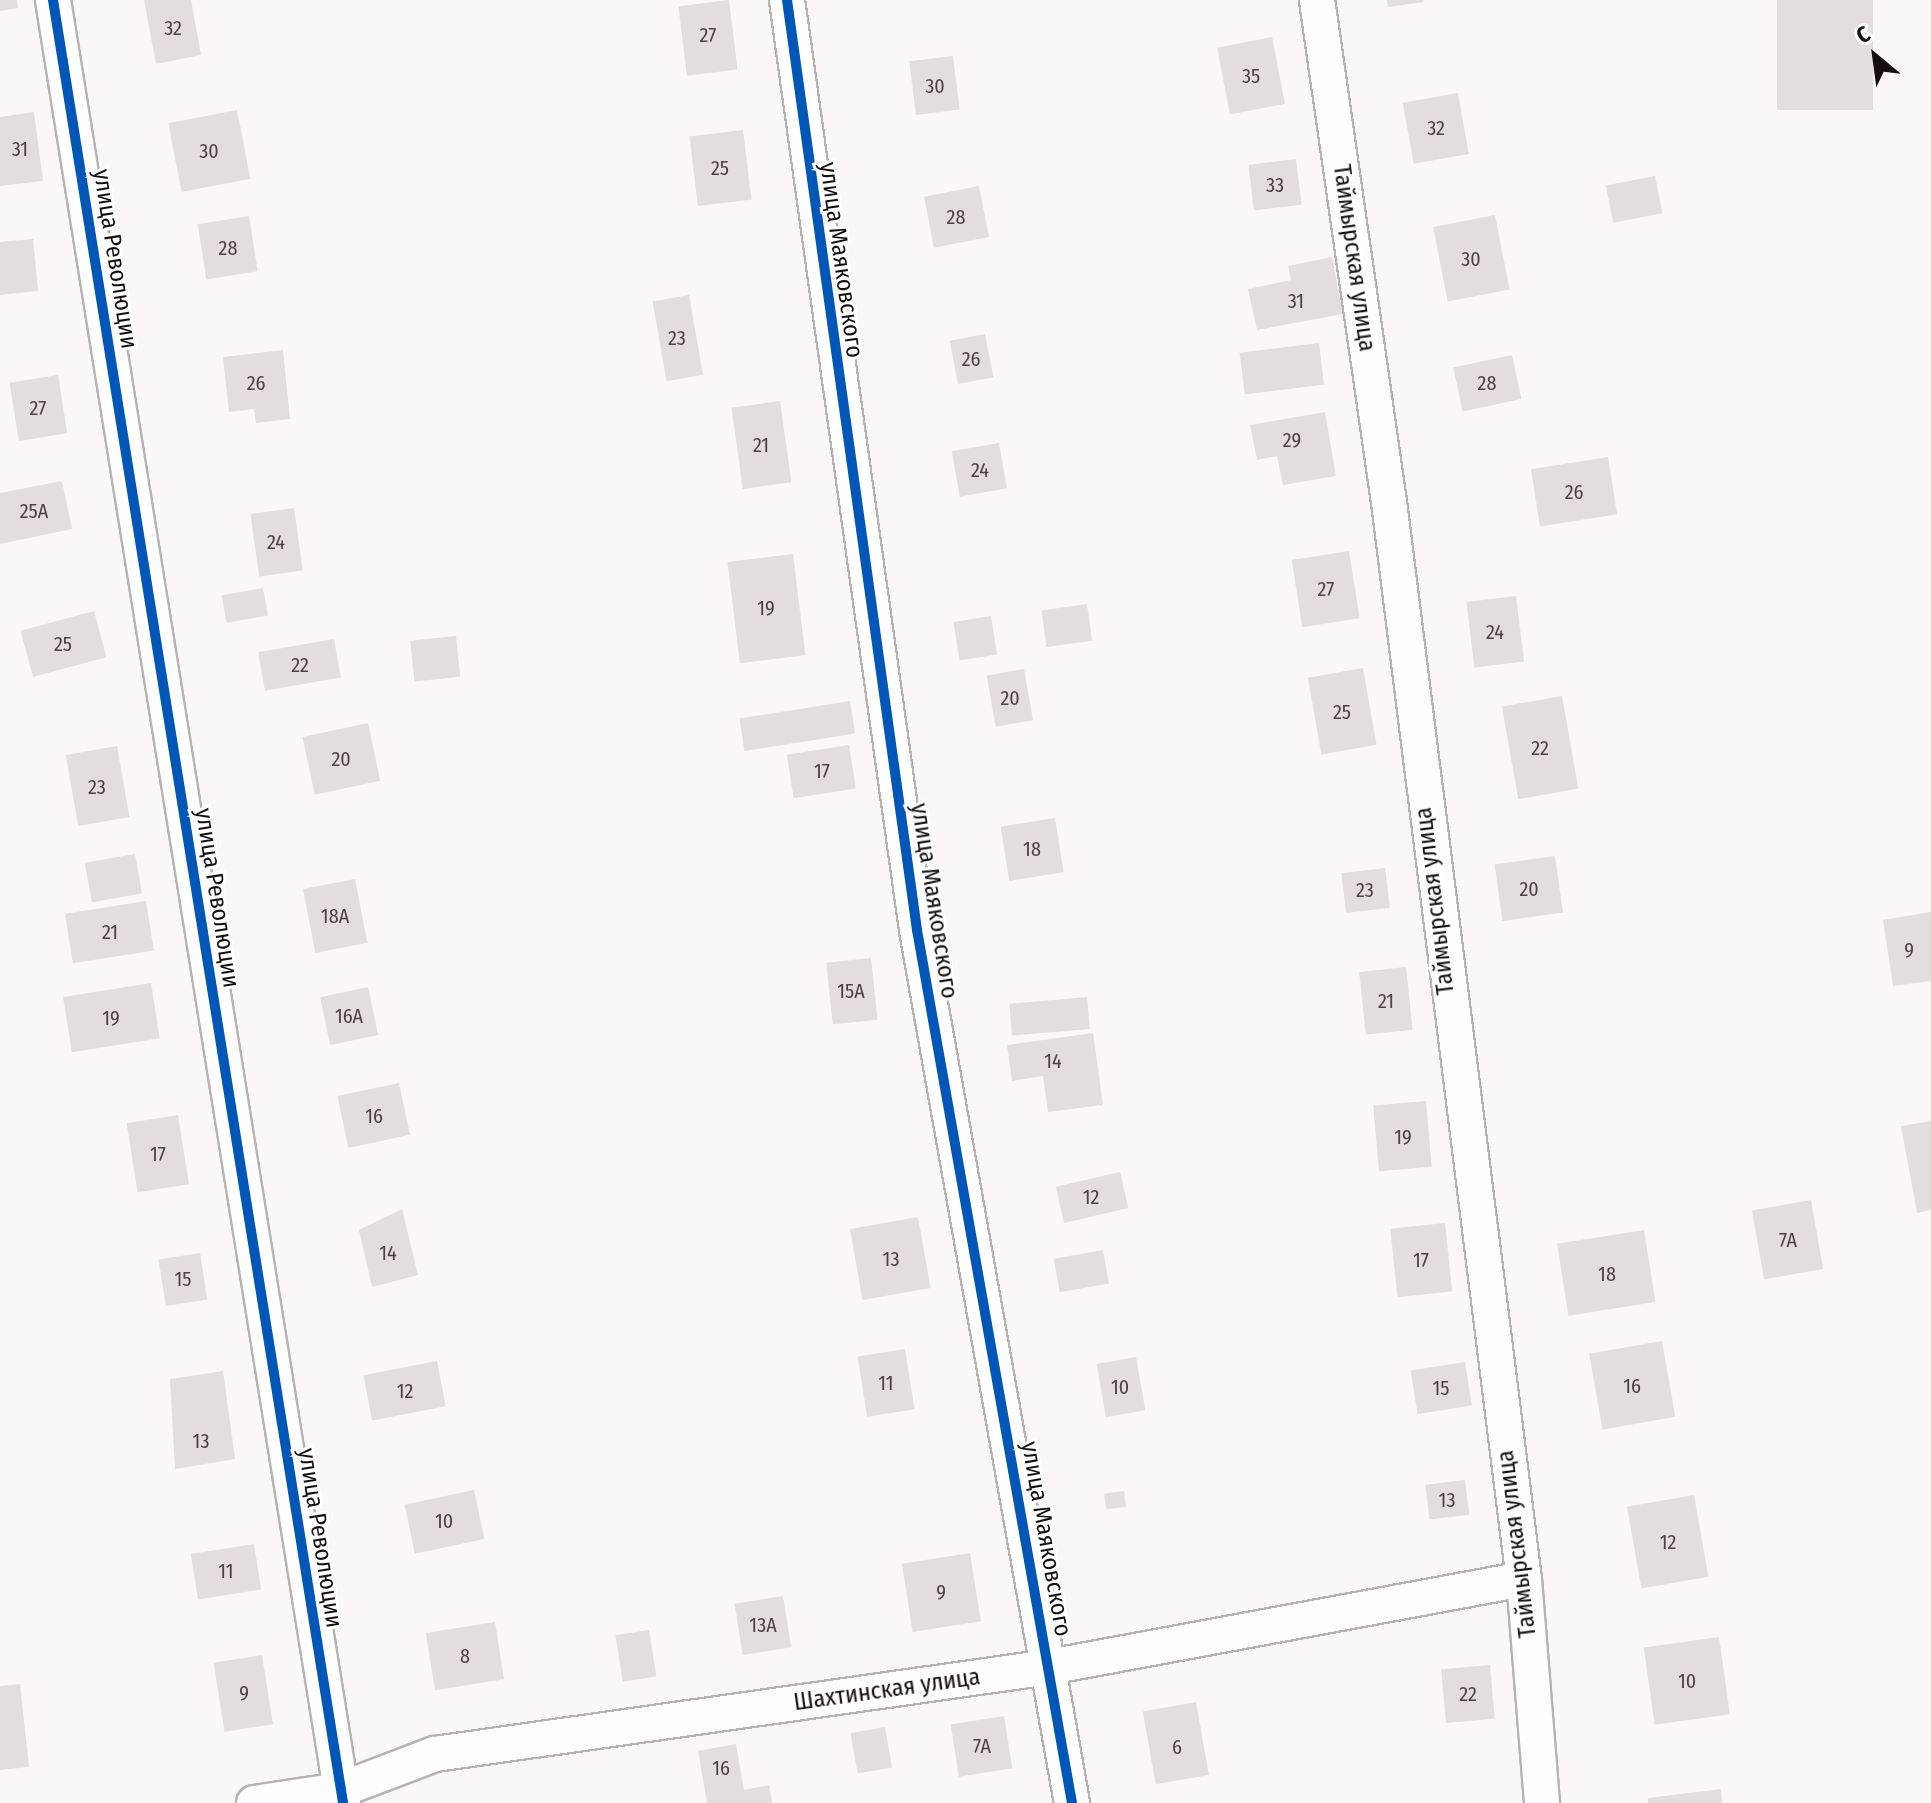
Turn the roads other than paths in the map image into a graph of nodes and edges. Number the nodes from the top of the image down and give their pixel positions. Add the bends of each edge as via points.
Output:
1 (53, 0) edge
2 (787, 0) edge
3 (1317, 0) edge
4 (1524, 1579) junction
5 (1049, 1667) junction
6 (341, 1797) edge
7 (254, 1803) edge
8 (1072, 1803) edge
9 (1542, 1803) edge

1 - 6 street, улица Революции
2 - 5 street, улица Маяковского via 917,930
3 - 4 street, Таймырская улица via 1389,502
4 - 5 street, Шахтинская улица
4 - 9 street, Таймырская улица
5 - 6 street, Шахтинская улица via 435,1754
5 - 8 street, улица Маяковского
6 - 7 street, Шахтинская улица

